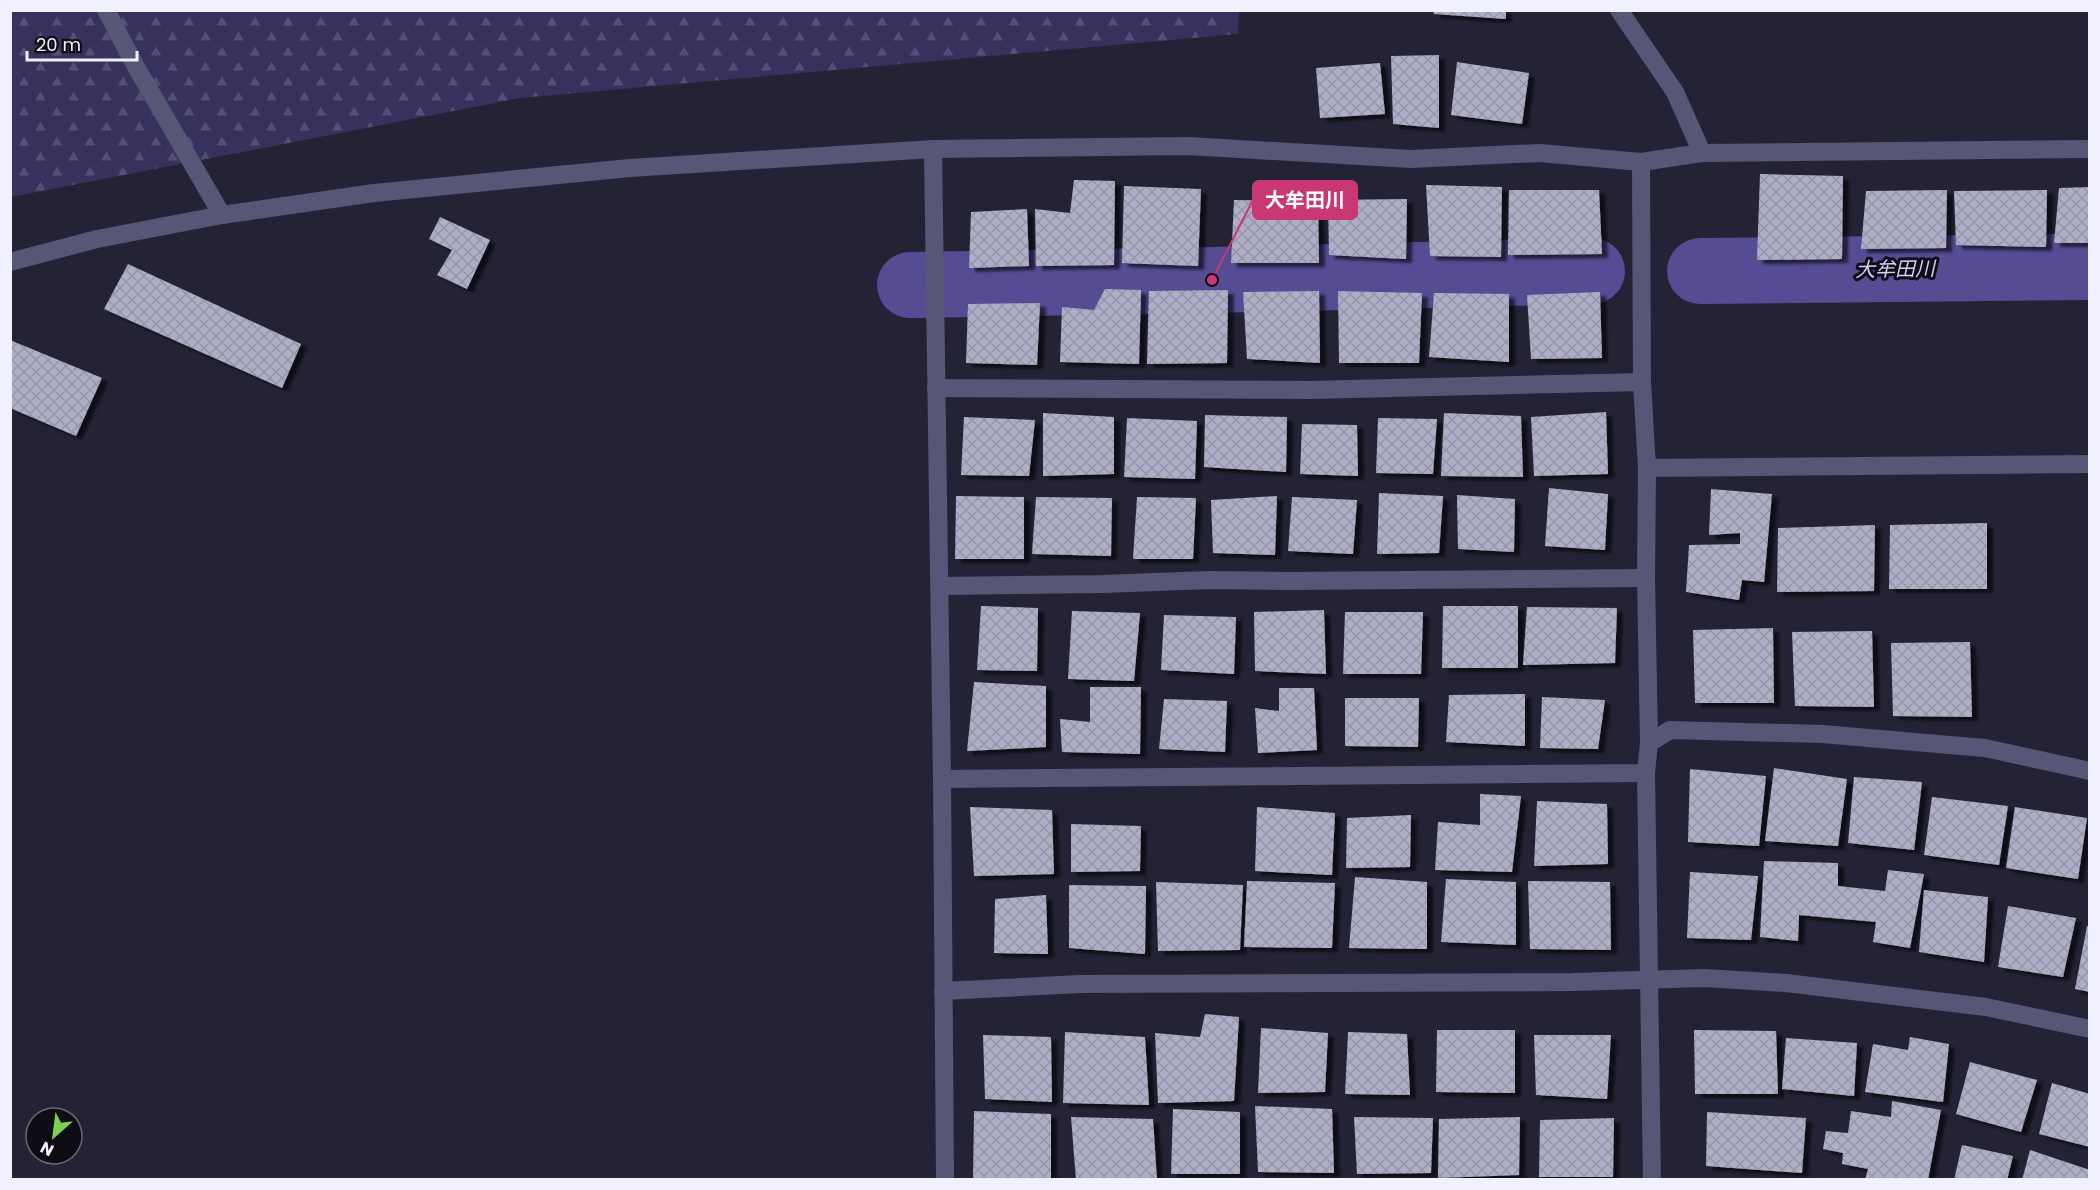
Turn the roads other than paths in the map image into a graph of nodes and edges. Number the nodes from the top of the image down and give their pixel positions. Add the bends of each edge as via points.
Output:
1 (106, 10) edge
2 (1619, 10) edge
3 (2090, 148) edge
4 (933, 149) junction
5 (1702, 153) junction
6 (1641, 162) junction
7 (222, 215) junction
8 (10, 262) edge
9 (1642, 382) junction
10 (936, 388) junction
11 (2090, 464) edge
12 (1647, 468) junction
13 (1646, 578) junction
14 (940, 586) junction
15 (1649, 743) junction
16 (2090, 771) edge
17 (1646, 773) junction
18 (942, 779) junction
19 (1649, 981) junction
20 (943, 991) junction
21 (2090, 1029) edge
22 (945, 1179) edge
23 (1652, 1179) edge

1 - 7 street
2 - 5 street via 1675,92
3 - 5 street
4 - 6 street via 1188,146 1411,159 1539,153
4 - 7 street via 607,171 374,193
4 - 10 street
5 - 6 street
6 - 9 street
7 - 8 street via 97,239
9 - 10 street via 1309,390
9 - 12 street
10 - 14 street
11 - 12 street
12 - 13 street
13 - 14 street via 1209,579 1103,585
13 - 15 street
14 - 18 street
15 - 16 street via 1670,730 1822,734 1984,748
15 - 17 street
17 - 18 street
17 - 19 street
18 - 20 street
19 - 20 street via 1080,984
19 - 21 street via 1705,978 1786,983 1986,1007
19 - 23 street
20 - 22 street

